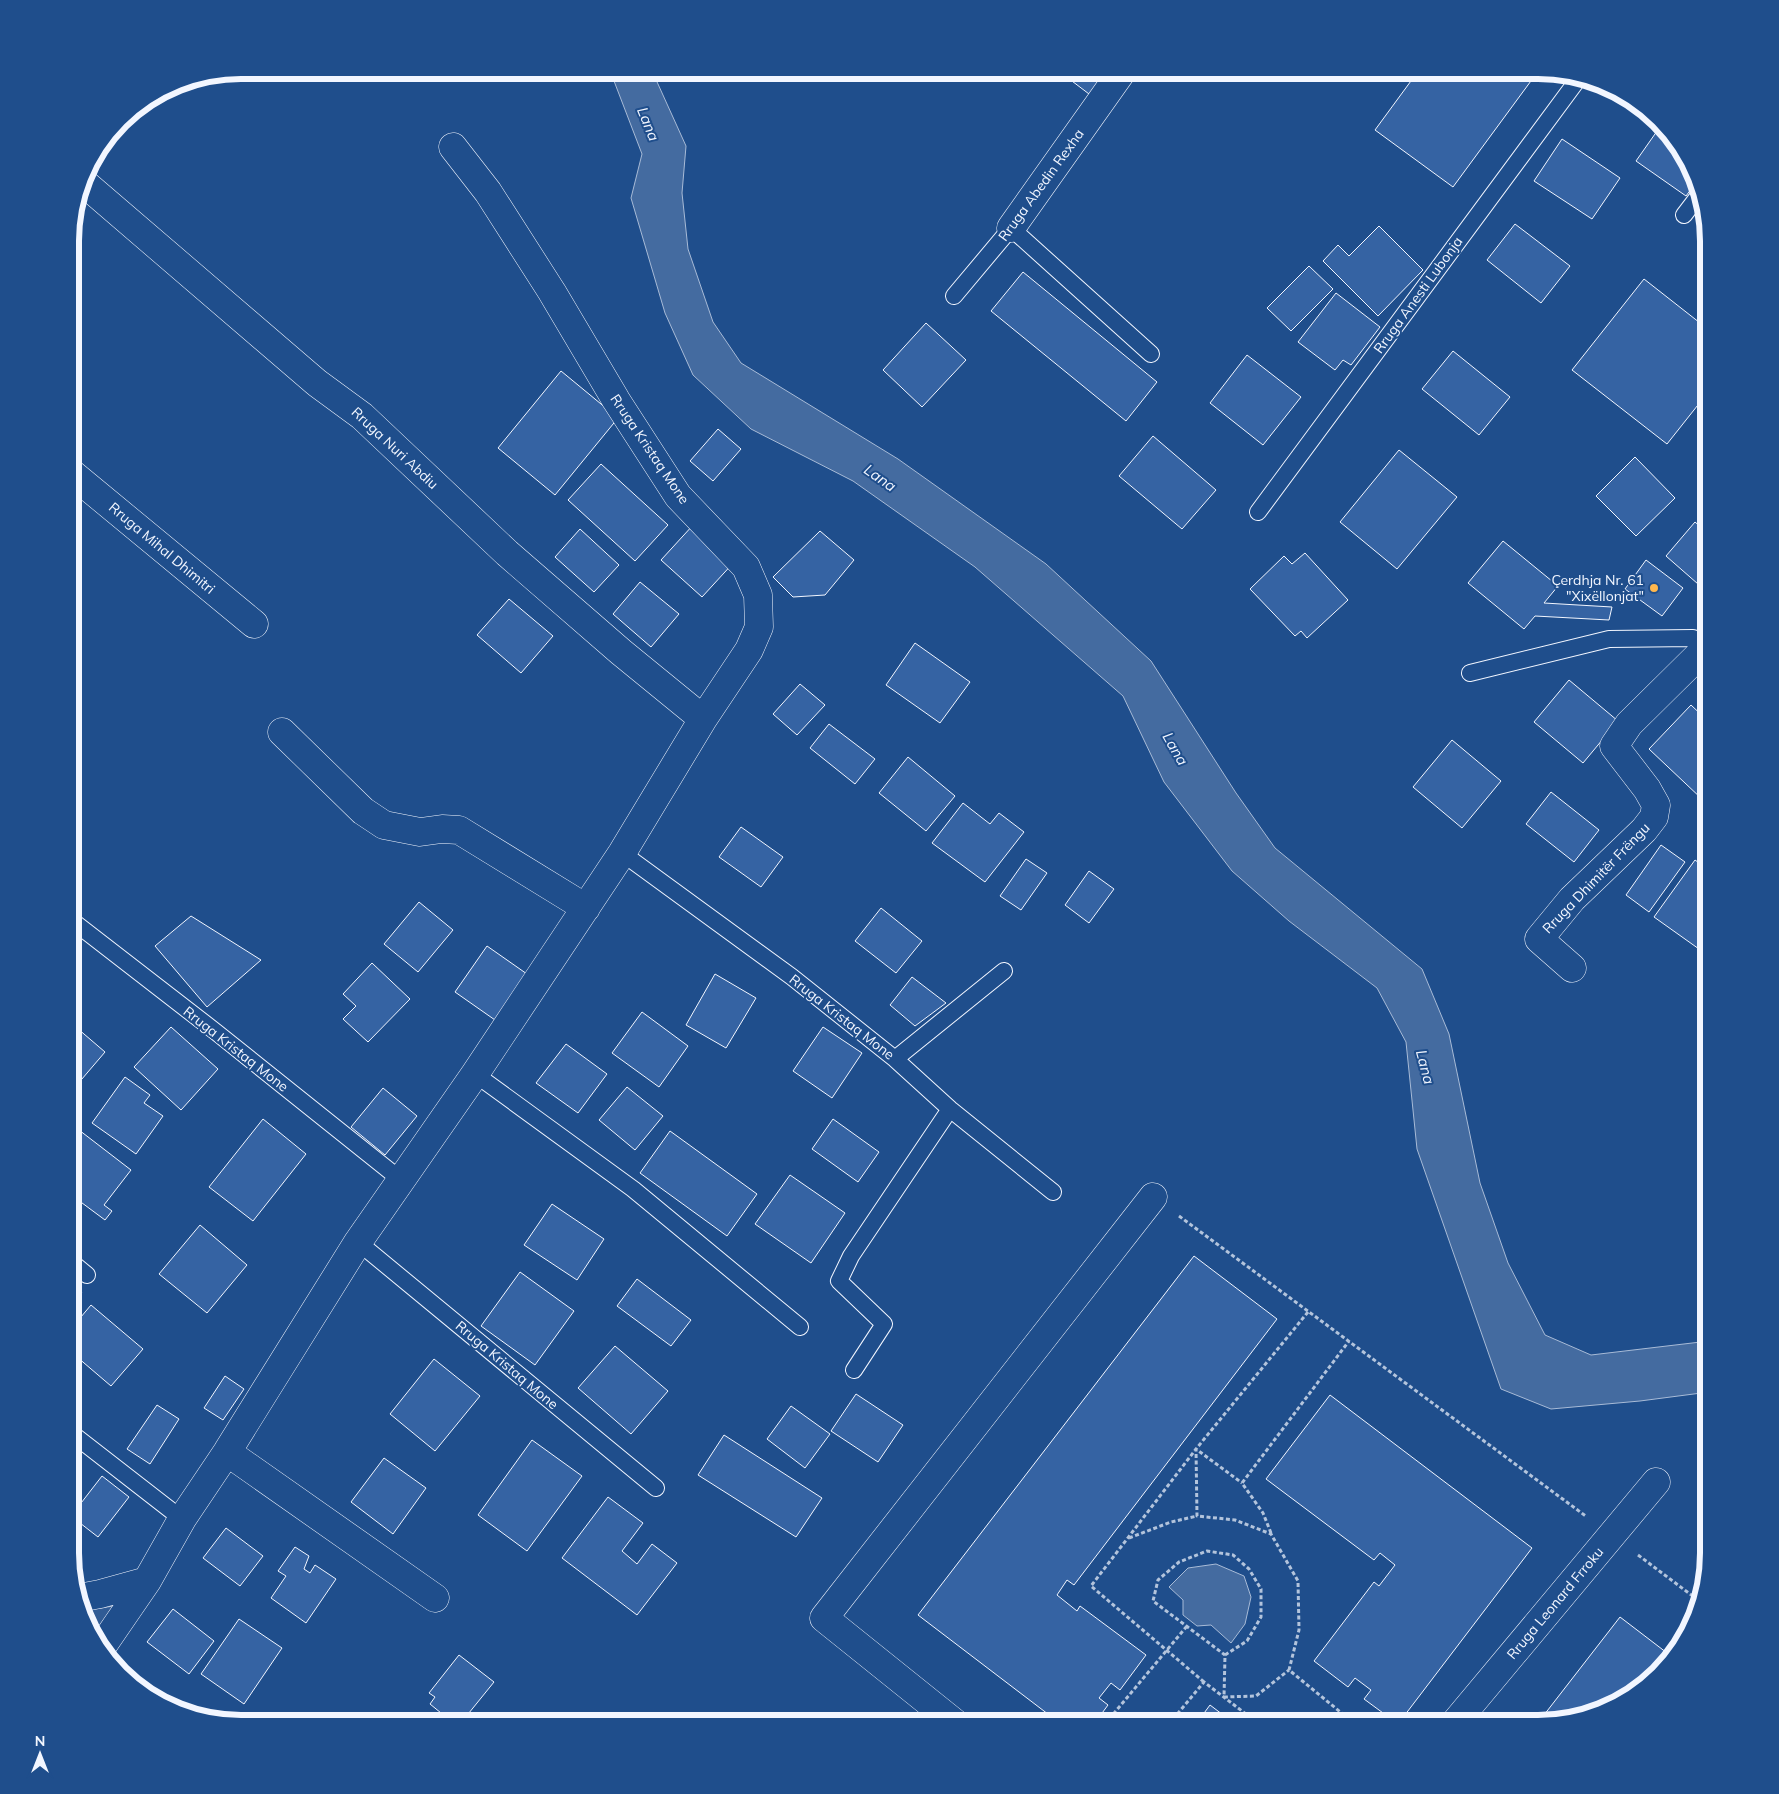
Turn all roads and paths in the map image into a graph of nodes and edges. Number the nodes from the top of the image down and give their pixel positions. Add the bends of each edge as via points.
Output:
1 (1117, 79) edge
2 (1575, 83) edge
3 (453, 147) dead end
4 (88, 186) edge
5 (1695, 201) edge
6 (1684, 215) dead end
7 (1011, 228) junction
8 (954, 296) dead end
9 (1151, 354) dead end
10 (79, 479) edge
11 (1258, 512) dead end
12 (254, 624) dead end
13 (1700, 641) edge
14 (1700, 654) edge
15 (1470, 673) dead end
16 (703, 719) junction
17 (282, 732) dead end
18 (622, 853) junction
19 (586, 908) junction
20 (79, 926) edge
21 (1572, 968) dead end
22 (1004, 971) dead end
23 (895, 1059) junction
24 (475, 1074) junction
25 (950, 1109) junction
26 (401, 1180) junction
27 (1053, 1192) dead end
28 (1152, 1196) joint
29 (358, 1242) junction
30 (79, 1269) edge
31 (87, 1275) dead end
32 (1308, 1312) junction
33 (800, 1327) dead end
34 (1349, 1341) junction
35 (854, 1370) dead end
36 (79, 1439) edge
37 (1196, 1449) junction
38 (227, 1452) junction
39 (1656, 1482) dead end
40 (1242, 1483) junction
41 (656, 1488) dead end
42 (1197, 1516) junction
43 (182, 1519) junction
44 (1271, 1534) junction
45 (1612, 1535) junction
46 (1128, 1538) junction
47 (147, 1581) junction
48 (85, 1597) edge
49 (1694, 1597) edge
50 (435, 1598) dead end
51 (1187, 1626) junction
52 (105, 1642) edge
53 (1167, 1650) junction
54 (1225, 1655) junction
55 (1289, 1670) junction
56 (1204, 1682) junction
57 (1224, 1697) junction
58 (945, 1715) edge
59 (1113, 1715) edge
60 (1176, 1715) edge
61 (1247, 1715) edge
62 (1344, 1715) edge
63 (1462, 1715) edge

1 - 7 street, Rruga Abedin Rexha
2 - 11 lane, Rruga Anesti Lubonja
3 - 16 street, Rruga Kristaq Mone via 488,192 678,496 746,567 758,595 759,627 749,650
4 - 16 street, Rruga Nuri Abdiu via 318,383 362,416 507,553
5 - 6 lane
7 - 8 lane, Rruga Abedin Rexha
7 - 9 lane
10 - 12 street, Rruga Mihal Dhimitri
13 - 15 lane, Rruga Dhimitër Frëngu via 1693,638 1609,639
14 - 21 street, Rruga Dhimitër Frëngu via 1630,724 1614,746 1656,805 1654,817 1572,899 1539,939
16 - 18 street, Rruga Kristaq Mone
17 - 19 street via 363,811 384,825 420,832 459,830
18 - 19 street, Rruga Kristaq Mone
18 - 23 lane, Rruga Kristaq Mone via 792,977
19 - 24 street, Rruga Kristaq Mone
20 - 26 lane, Rruga Kristaq Mone
22 - 23 lane
23 - 25 lane, Rruga Kristaq Mone
24 - 26 street, Rruga Kristaq Mone
24 - 33 lane via 633,1189
25 - 27 lane, Rruga Kristaq Mone
25 - 35 lane via 851,1256 839,1281 884,1324
26 - 29 street, Rruga Kristaq Mone
28 - 32 path
28 - 58 street via 824,1618
29 - 38 street, Rruga Kristaq Mone
29 - 41 lane, Rruga Kristaq Mone
30 - 31 lane
32 - 34 path
32 - 37 path
34 - 40 path
34 - 45 path
36 - 43 lane
37 - 40 path
37 - 42 path
37 - 46 path
38 - 43 street, Rruga Kristaq Mone
38 - 50 street
39 - 45 street, Rruga Leonard Frroku
40 - 44 path via 1263,1513
42 - 44 path via 1235,1520
42 - 46 path
43 - 47 street, Rruga Kristaq Mone
44 - 55 path via 1298,1581 1299,1630
45 - 49 path
45 - 63 street, Rruga Leonard Frroku
46 - 53 path via 1091,1586
47 - 48 street
47 - 52 street, Rruga Kristaq Mone
51 - 53 path
51 - 54 path
51 - 54 path via 1153,1601 1158,1580 1179,1562 1207,1551 1233,1555 1261,1588 1261,1617 1247,1641
53 - 56 path
53 - 59 path
54 - 57 path
55 - 57 path via 1256,1696
55 - 62 path
56 - 57 path
56 - 60 path
57 - 61 path

